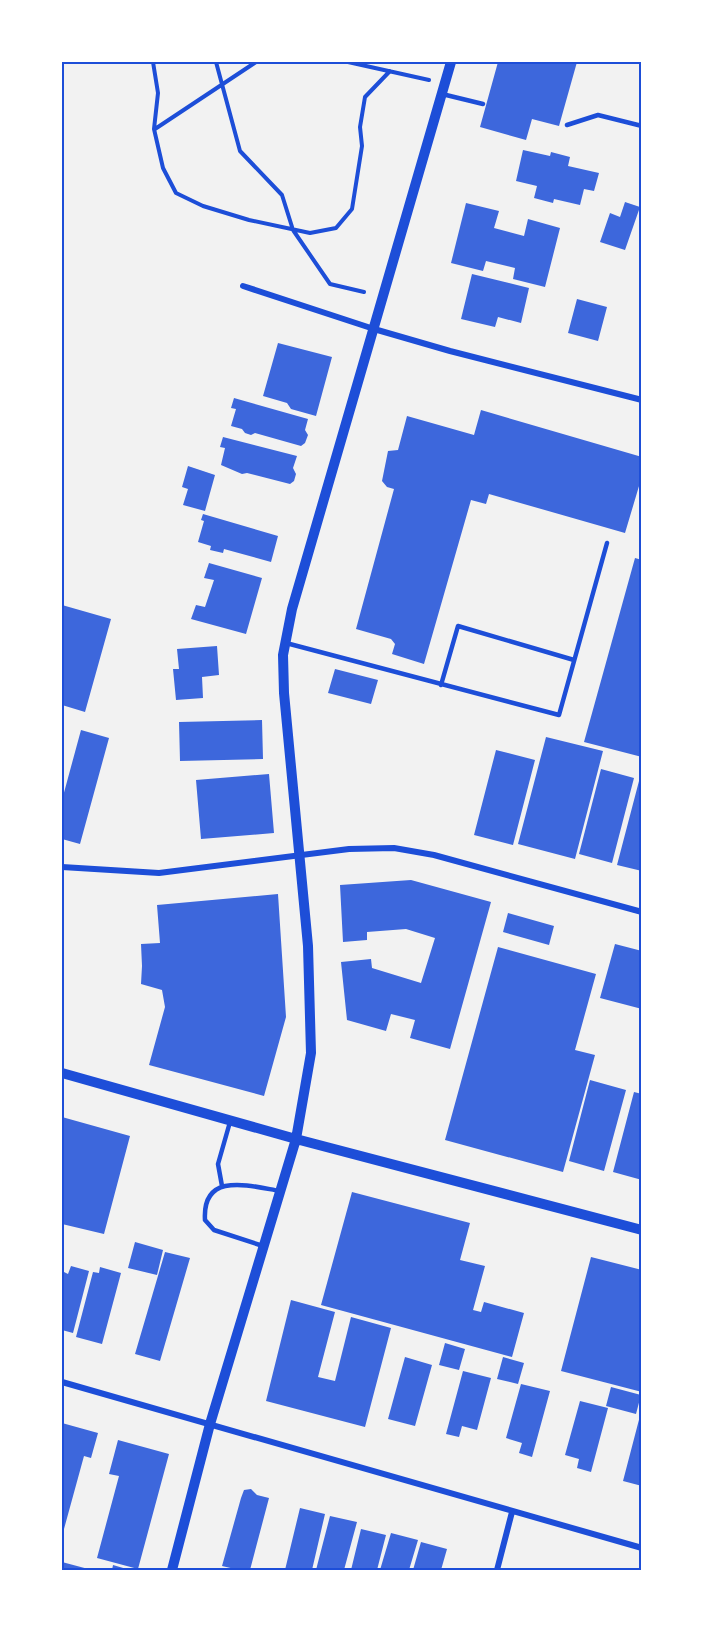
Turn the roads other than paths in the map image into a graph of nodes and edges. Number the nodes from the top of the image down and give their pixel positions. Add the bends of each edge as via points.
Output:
1 (451, 62) edge
2 (443, 89) junction
3 (483, 104) dead end
4 (567, 125) dead end
5 (642, 126) edge
6 (243, 286) dead end
7 (374, 329) junction
8 (642, 400) edge
9 (607, 543) dead end
10 (286, 643) junction
11 (574, 660) junction
12 (441, 685) junction
13 (299, 855) junction
14 (62, 867) edge
15 (642, 912) edge
16 (62, 1073) edge
17 (231, 1119) junction
18 (296, 1139) junction
19 (222, 1186) junction
20 (280, 1191) junction
21 (642, 1230) edge
22 (265, 1246) junction
23 (62, 1382) edge
24 (210, 1424) junction
25 (512, 1512) junction
26 (642, 1548) edge
27 (172, 1570) edge
28 (497, 1570) edge

1 - 2 street
2 - 3 lane
2 - 7 street
4 - 5 lane via 598,116
6 - 7 street
7 - 8 street
7 - 10 street via 292,609
9 - 11 lane
10 - 12 lane
10 - 13 street via 284,693
11 - 12 lane via 559,715
11 - 12 lane via 458,626
13 - 14 street via 159,873
13 - 15 street via 394,848 434,855
13 - 18 street via 308,946 311,1053
16 - 17 street
17 - 18 street
17 - 19 lane via 218,1164
18 - 20 street
18 - 21 street
19 - 20 lane via 237,1183
19 - 22 lane via 211,1194 204,1208 205,1220 214,1230
20 - 22 street
22 - 24 street
23 - 24 street
24 - 25 street
24 - 27 street
25 - 26 street
25 - 28 street

